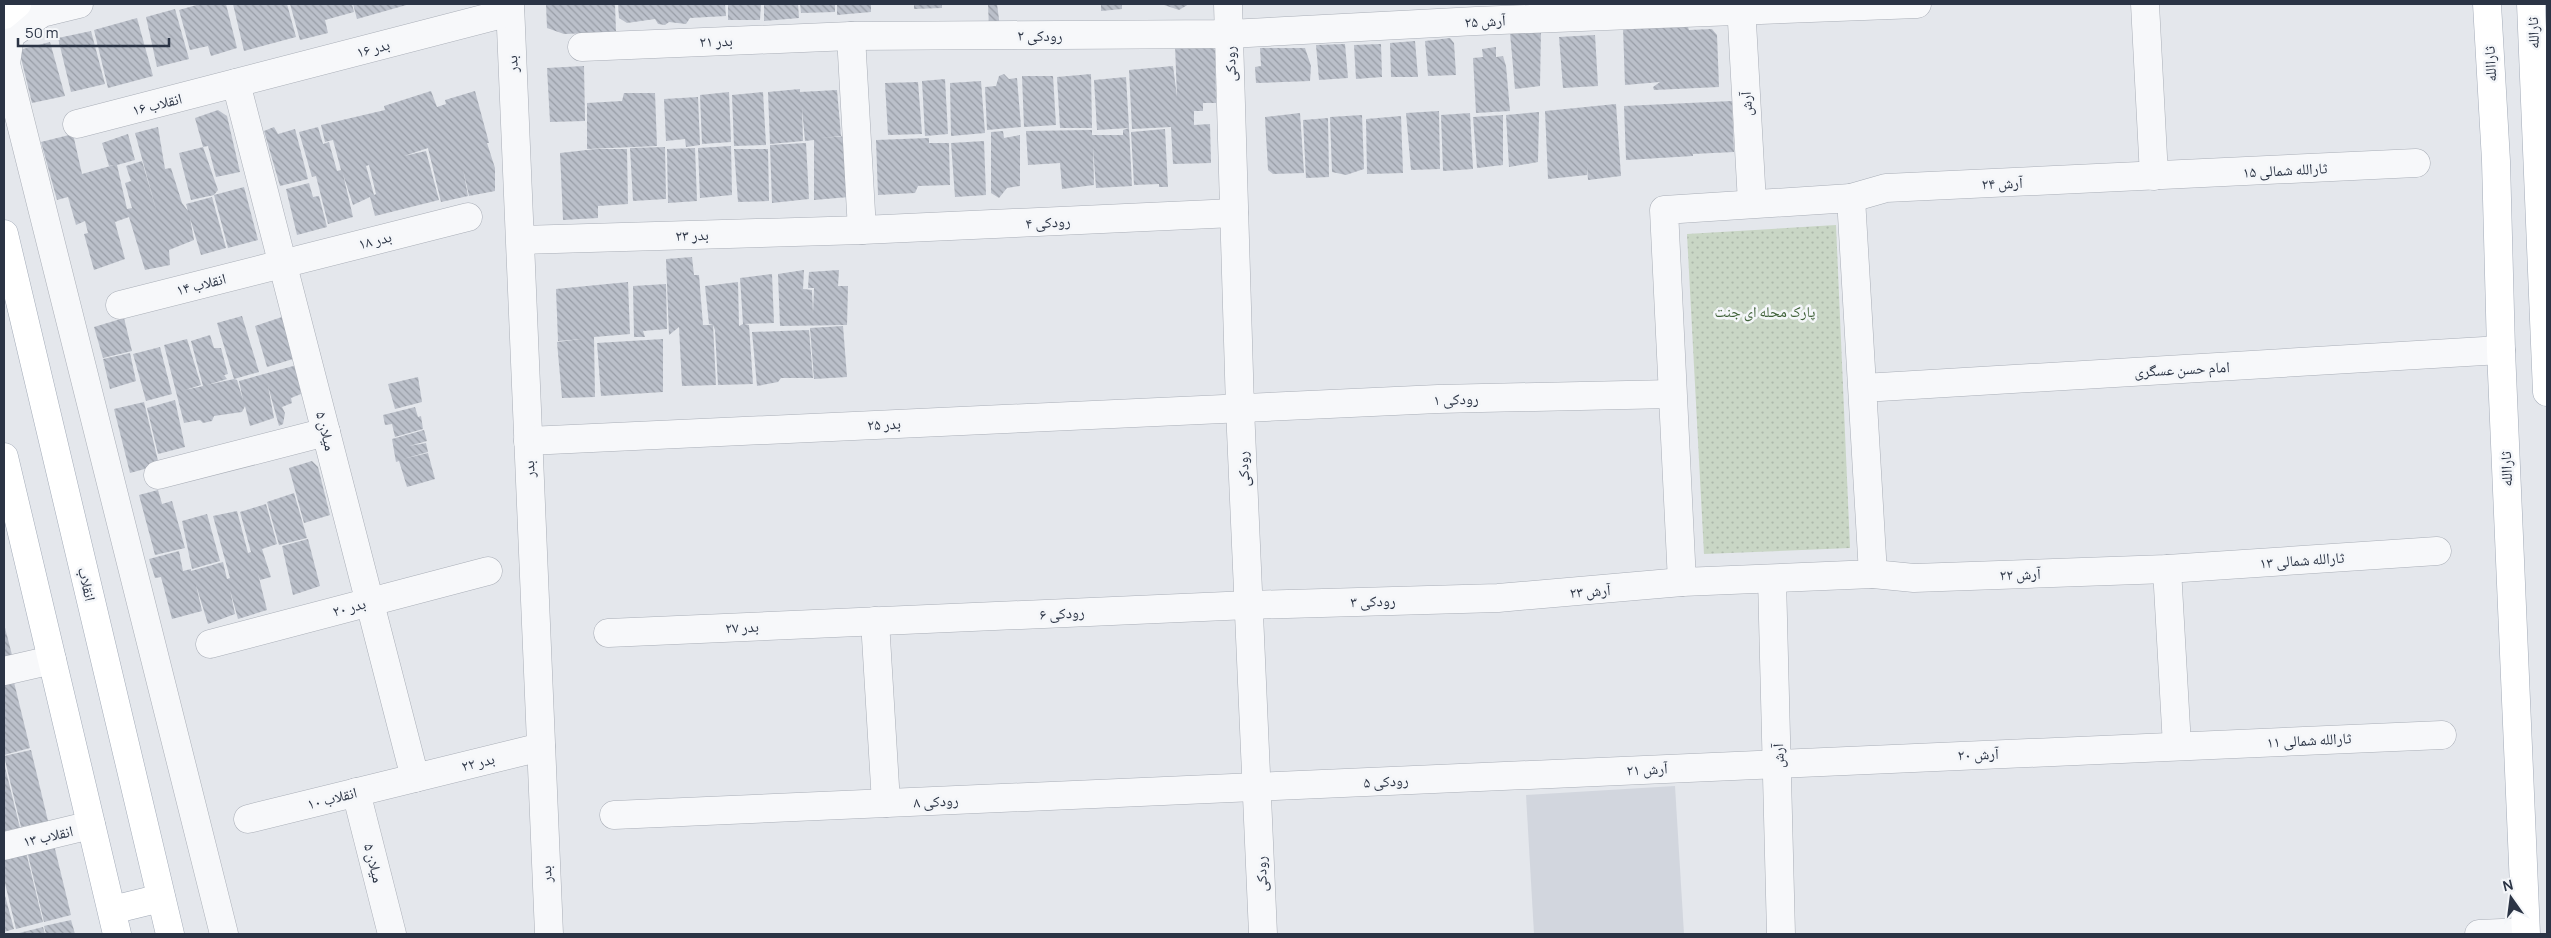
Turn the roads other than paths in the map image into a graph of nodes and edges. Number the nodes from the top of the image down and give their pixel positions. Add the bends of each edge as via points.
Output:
1 (16, 4) edge
2 (79, 4) edge
3 (1228, 4) edge
4 (1918, 4) edge
5 (2145, 4) edge
6 (2487, 4) edge
7 (2531, 4) edge
8 (1741, 7) edge
9 (510, 8) edge
10 (4, 15) edge
11 (1229, 34) junction
12 (851, 36) junction
13 (582, 47) dead end
14 (236, 83) junction
15 (77, 124) dead end
16 (2416, 163) dead end
17 (2154, 176) junction
18 (1851, 198) junction
19 (1752, 203) junction
20 (1234, 213) junction
21 (468, 217) dead end
22 (862, 230) junction
23 (4, 234) edge
24 (521, 240) junction
25 (2545, 256) edge
26 (282, 264) junction
27 (120, 305) dead end
28 (2501, 350) junction
29 (1864, 388) junction
30 (2547, 392) edge
31 (1672, 394) junction
32 (1240, 408) junction
33 (326, 432) junction
34 (528, 441) junction
35 (5, 465) edge
36 (158, 475) dead end
37 (2436, 551) dead end
38 (2167, 569) junction
39 (488, 570) dead end
40 (1873, 574) junction
41 (1772, 579) junction
42 (1682, 582) junction
43 (1498, 598) joint
44 (370, 601) junction
45 (1249, 604) junction
46 (875, 621) junction
47 (608, 634) dead end
48 (210, 644) dead end
49 (52, 660) junction
50 (4, 671) edge
51 (2442, 734) dead end
52 (2177, 746) junction
53 (541, 747) junction
54 (1778, 762) junction
55 (1515, 775) joint
56 (415, 778) junction
57 (1257, 786) junction
58 (356, 792) junction
59 (886, 803) junction
60 (614, 815) dead end
61 (248, 819) dead end
62 (91, 825) junction
63 (4, 846) edge
64 (161, 898) junction
65 (115, 922) edge
66 (2533, 933) edge
67 (170, 934) edge
68 (224, 934) edge
69 (392, 934) edge
70 (549, 934) edge
71 (1263, 934) edge
72 (1781, 934) edge
73 (2479, 934) edge

1 - 10 main road
2 - 68 street via 42,13 10,35 6,64
3 - 11 street, رودکی
4 - 8 street, آرش ۲۵
5 - 17 street
6 - 28 main road, ثاراالله via 2496,161
7 - 25 main road, ثارالله
8 - 11 street, آرش ۲۵
8 - 19 street, آرش
9 - 14 street, بدر ۱۶
9 - 24 street, بدر
11 - 12 street, رودکی ۲
11 - 20 street, رودکی
12 - 13 street, بدر ۲۱
12 - 22 street
14 - 15 street, انقلاب ۱۶
14 - 26 street, میلان ۵
16 - 17 street, ثارالله شمالی ۱۵
17 - 18 street, آرش ۲۴ via 1886,188
18 - 19 street, آرش ۲۴
18 - 29 street
19 - 31 street, آرش ۲۴ via 1664,210
20 - 22 street, رودکی ۴
20 - 32 street, رودکی
21 - 26 street, بدر ۱‍۸
22 - 24 street, بدر ۲۳
23 - 64 main road, انقلاب
24 - 34 street, بدر
25 - 30 main road, ثارالله
26 - 27 street, انقلاب ۱۴
26 - 33 street, میلان ۵
28 - 29 street, امام حسن عسگری
28 - 66 main road, ثاراالله
29 - 40 street
31 - 32 street, رودکی ۱ via 1438,399
31 - 42 street
32 - 34 street, بدر ۲۵
32 - 45 street, رودکی
33 - 36 street
33 - 44 street, میلان ۵
34 - 53 street, بدر
35 - 49 main road
37 - 38 street, ثارالله شمالی ۱۳
38 - 40 street, آرش ۲۲ via 1914,578
38 - 52 street
39 - 44 street, بدر ۲۰
40 - 41 street, آرش ۲۲
41 - 42 street, آرش ۲۳
41 - 54 street, آرش
42 - 43 street, آرش ۲۳
43 - 45 street, رودکی ۳
44 - 48 street, بدر ۲۰
44 - 56 street, میلان ۵
45 - 46 street, رودکی ۶
45 - 57 street, رودکی
46 - 47 street, بدر ۲۷
46 - 59 street
49 - 50 street
49 - 62 main road
51 - 52 street, ثارالله شمالی ۱۱
52 - 54 street, آرش ۲۰
53 - 56 street, بدر ۲۲
53 - 70 street, بدر
54 - 55 street, آرش ۲۱
54 - 72 street, آرش
55 - 57 street, رودکی ۵
56 - 58 street, انقلاب ۱۰
57 - 59 street, رودکی ۸
57 - 71 street, رودکی
58 - 61 street, انقلاب ۱۰
58 - 69 street, میلان ۵
59 - 60 street, رودکی ۸
62 - 63 street, انقلاب ۱۳
62 - 65 main road
64 - 65 main road
64 - 67 main road, انقلاب
66 - 73 street

